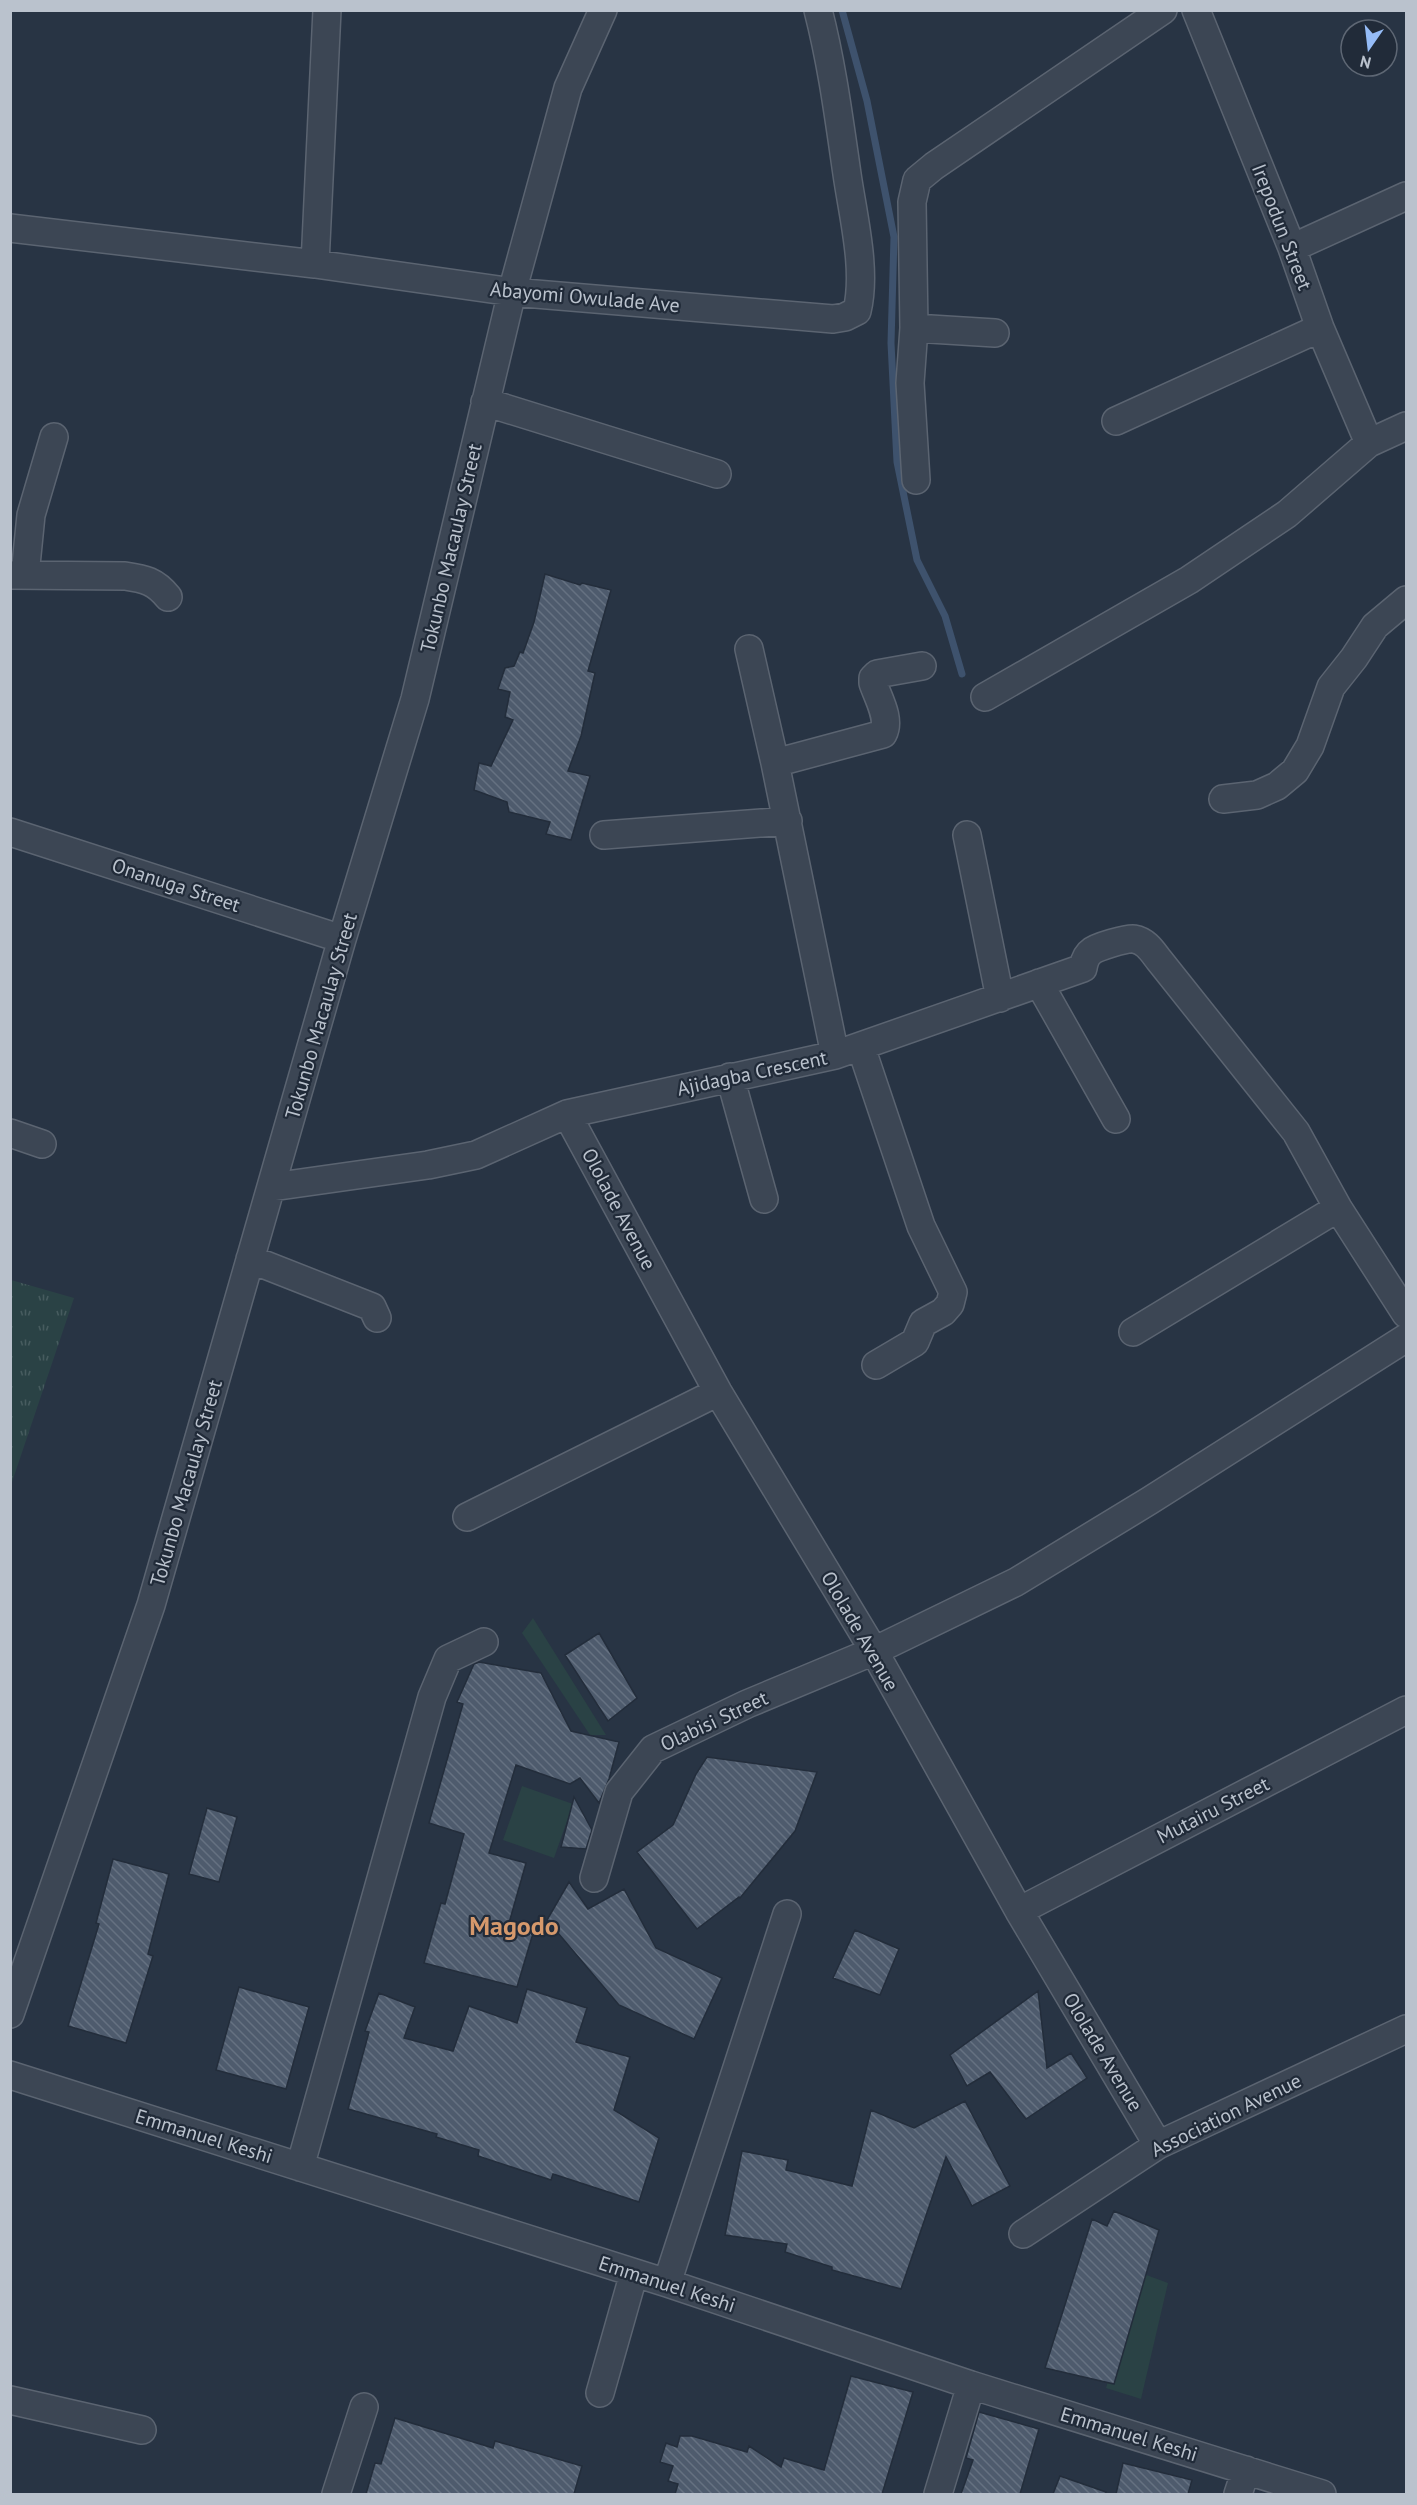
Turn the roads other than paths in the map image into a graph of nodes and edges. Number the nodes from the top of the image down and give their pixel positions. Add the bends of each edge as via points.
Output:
1 (327, 10) edge
2 (603, 10) edge
3 (818, 10) edge
4 (1163, 10) edge
5 (1196, 10) edge
6 (1407, 196) edge
7 (10, 228) edge
8 (1292, 248) junction
9 (315, 264) junction
10 (512, 292) junction
11 (914, 328) junction
12 (1320, 328) junction
13 (995, 333) dead end
14 (485, 402) junction
15 (1116, 421) dead end
16 (1407, 426) edge
17 (54, 437) dead end
18 (1369, 443) junction
19 (717, 474) dead end
20 (916, 480) dead end
21 (18, 575) edge
22 (168, 597) dead end
23 (1407, 600) edge
24 (748, 650) dead end
25 (922, 666) dead end
26 (984, 697) dead end
27 (775, 763) junction
28 (1223, 799) dead end
29 (788, 821) junction
30 (10, 832) edge
31 (604, 835) dead end
32 (967, 835) dead end
33 (342, 939) junction
34 (1039, 983) junction
35 (1000, 998) junction
36 (861, 1047) junction
37 (835, 1055) junction
38 (730, 1077) junction
39 (567, 1114) junction
40 (1116, 1119) dead end
41 (10, 1133) edge
42 (42, 1144) dead end
43 (272, 1187) junction
44 (764, 1199) dead end
45 (1338, 1208) junction
46 (250, 1259) junction
47 (1407, 1314) edge
48 (377, 1318) dead end
49 (1133, 1332) dead end
50 (1407, 1338) edge
51 (876, 1365) dead end
52 (718, 1392) junction
53 (467, 1516) dead end
54 (484, 1642) dead end
55 (874, 1651) junction
56 (1407, 1710) edge
57 (594, 1878) dead end
58 (1019, 1911) junction
59 (787, 1914) dead end
60 (21, 1945) edge
61 (10, 2014) edge
62 (1407, 2029) edge
63 (10, 2075) edge
64 (1158, 2145) junction
65 (300, 2167) junction
66 (1023, 2234) dead end
67 (634, 2273) junction
68 (667, 2283) junction
69 (971, 2385) junction
70 (600, 2393) dead end
71 (10, 2400) edge
72 (364, 2407) dead end
73 (142, 2430) dead end
74 (1242, 2482) edge
75 (336, 2494) edge
76 (938, 2494) edge
77 (1322, 2494) edge

1 - 9 street
2 - 10 street, Tokunbo Macaulay Street via 568,88
3 - 10 street, Abayomi Owulade Ave via 828,47 857,238 860,296 856,311 832,319
4 - 11 street via 917,180 912,202
5 - 8 street, Irepodun Street
6 - 8 street
7 - 9 street, Abayomi Owulade Ave
8 - 12 street, Irepodun Street
9 - 10 street, Abayomi Owulade Ave
10 - 14 street, Tokunbo Macaulay Street
11 - 13 street
11 - 20 street via 910,383
12 - 15 street
12 - 18 street, Irepodun Street
14 - 19 street
14 - 33 street, Tokunbo Macaulay Street via 415,699
16 - 18 street
17 - 21 street
18 - 26 street via 1287,514 1189,580
21 - 22 street via 125,576 159,585
23 - 28 street via 1375,626 1331,687 1310,746 1296,771 1257,795
24 - 27 street
25 - 27 street via 873,678 885,717 883,734
27 - 29 street
29 - 31 street
29 - 37 street
30 - 33 street, Onanuga Street
32 - 35 street
33 - 43 street, Tokunbo Macaulay Street
34 - 35 street, Ajidagba Crescent
34 - 40 street
34 - 45 street, Ajidagba Crescent via 1083,968 1092,950 1126,938 1146,944 1296,1132
35 - 36 street, Ajidagba Crescent
36 - 37 street, Ajidagba Crescent
36 - 51 street via 921,1227 953,1292 943,1312 923,1323 915,1342
37 - 38 street, Ajidagba Crescent
38 - 39 street, Ajidagba Crescent
38 - 44 street
39 - 43 street, Ajidagba Crescent via 476,1155
39 - 52 street, Ololade Avenue
41 - 42 street
43 - 46 street, Tokunbo Macaulay Street
45 - 47 street, Ajidagba Crescent
45 - 49 street
46 - 48 street via 372,1307
46 - 60 street, Tokunbo Macaulay Street via 151,1605
50 - 55 street, Olabisi Street via 1016,1582
52 - 53 street
52 - 55 street, Ololade Avenue
54 - 65 street via 448,1659 432,1697
55 - 57 street, Olabisi Street via 747,1704 653,1749 619,1792
55 - 58 street, Ololade Avenue
56 - 58 street, Mutairu Street
58 - 64 street, Ololade Avenue
59 - 68 street
60 - 61 street, Tokunbo Macaulay Street
62 - 64 street, Association Avenue
63 - 65 street, Emmanuel Keshi
64 - 66 street, Association Avenue
65 - 67 street, Emmanuel Keshi
67 - 68 street, Emmanuel Keshi
67 - 70 street
68 - 69 street, Emmanuel Keshi
69 - 74 street, Emmanuel Keshi
69 - 76 street
71 - 73 street
72 - 75 street
74 - 77 street, Emmanuel Keshi

